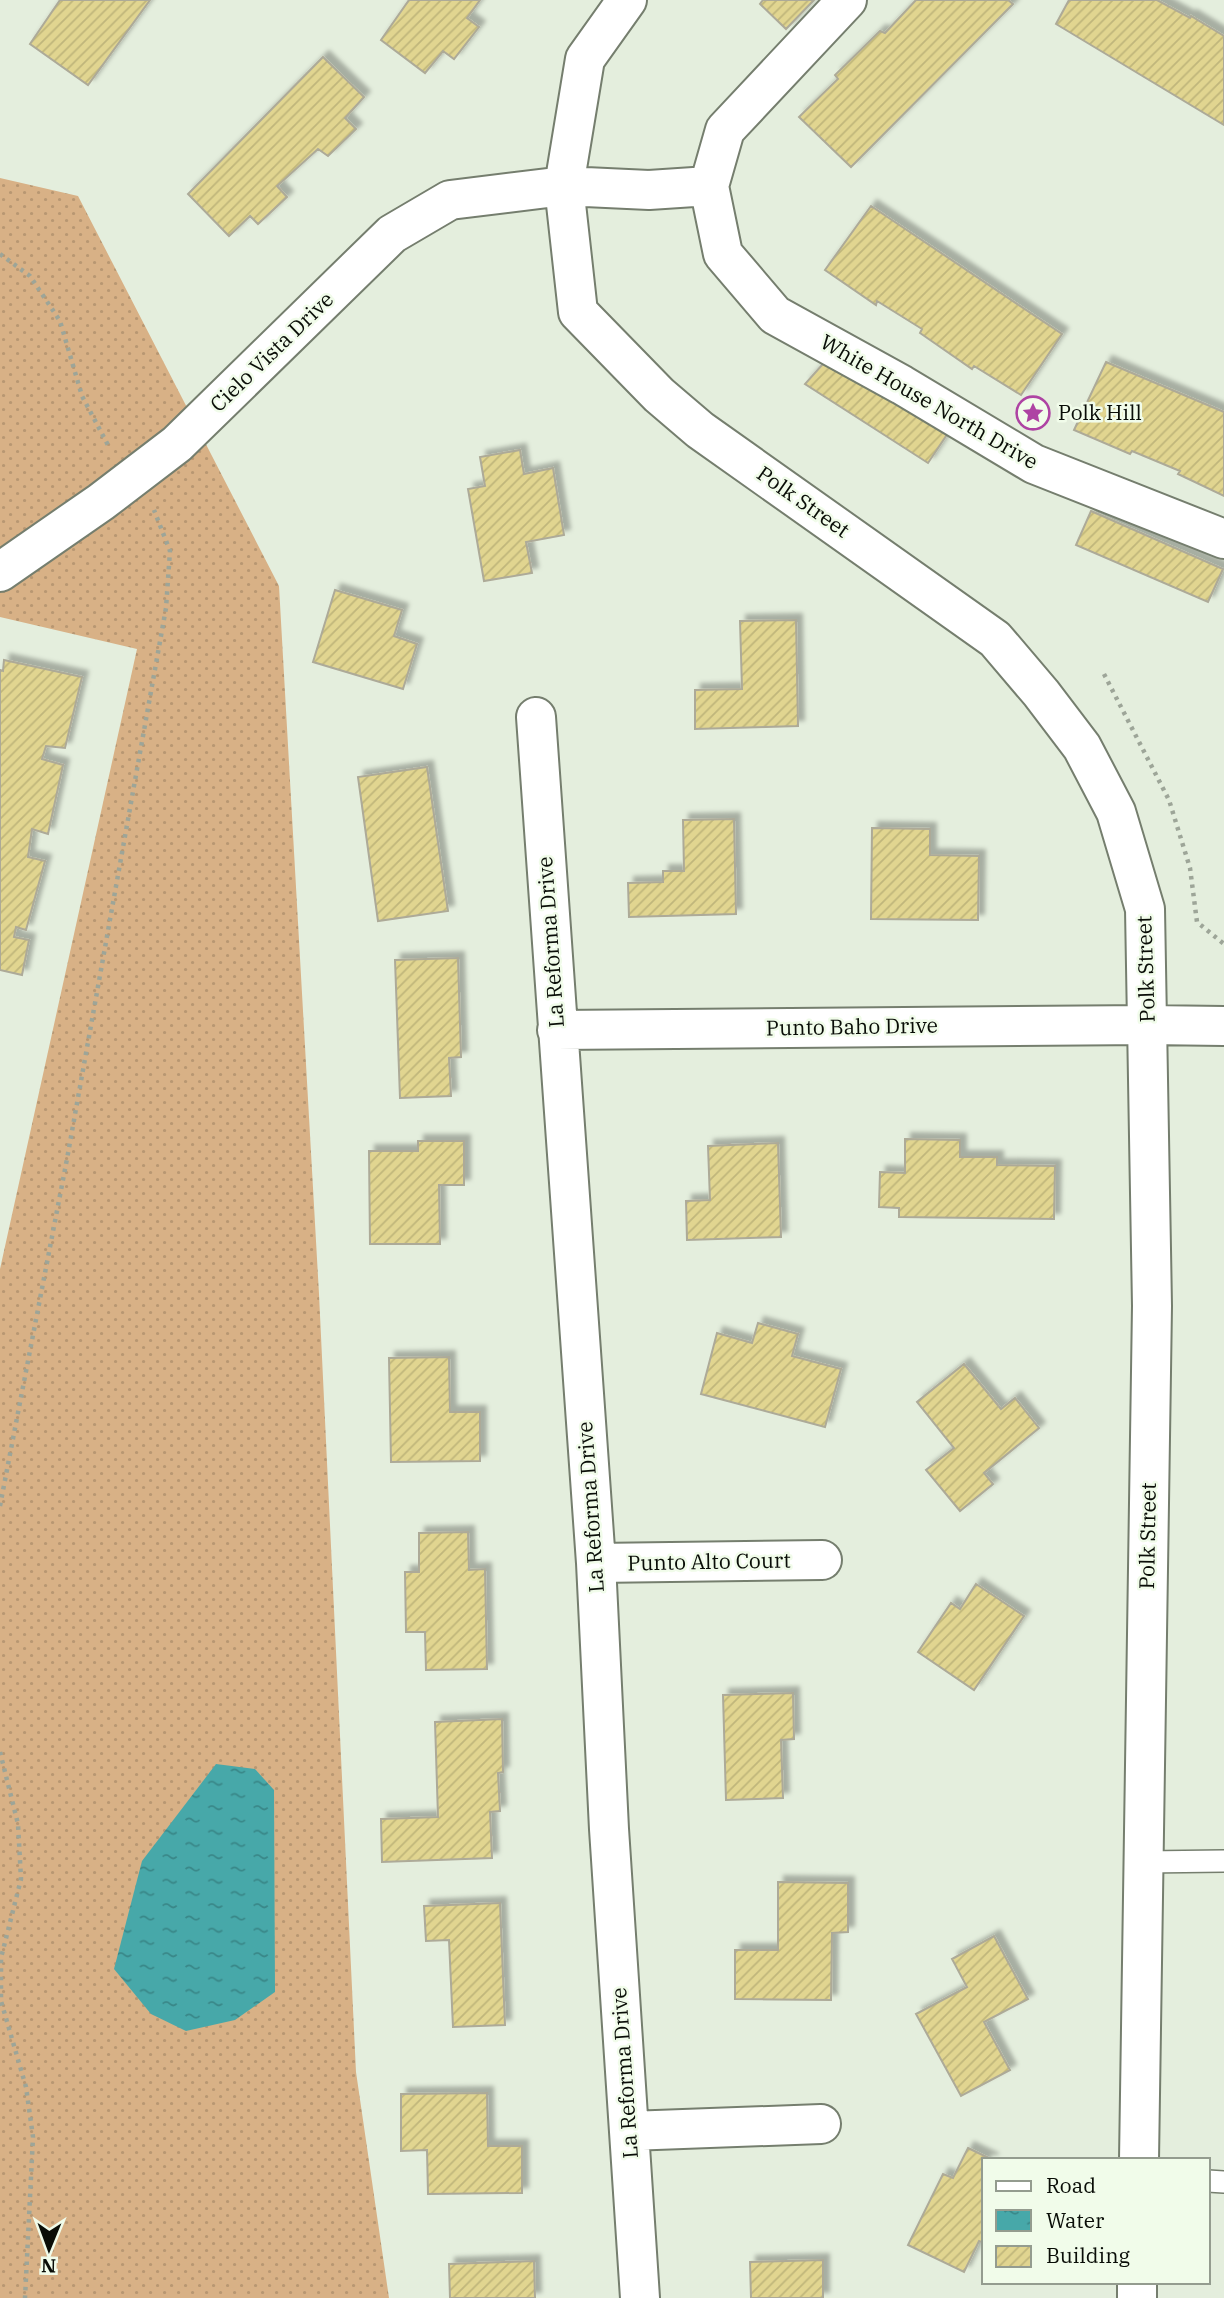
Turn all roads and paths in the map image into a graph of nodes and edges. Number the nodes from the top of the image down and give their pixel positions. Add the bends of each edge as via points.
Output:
1 (626, 0) edge
2 (847, 0) edge
3 (565, 186) junction
4 (709, 186) junction
5 (0, 254) edge
6 (128, 482) junction
7 (1224, 540) edge
8 (0, 572) edge
9 (1104, 674) dead end
10 (536, 717) dead end
11 (1224, 944) edge
12 (1147, 1025) junction
13 (1224, 1026) edge
14 (557, 1030) junction
15 (0, 1506) edge
16 (822, 1560) dead end
17 (596, 1563) junction
18 (0, 1752) edge
19 (1224, 1861) edge
20 (1144, 1862) junction
21 (821, 2124) dead end
22 (629, 2131) junction
23 (1139, 2158) edge
24 (25, 2298) edge
25 (640, 2298) edge

1 - 3 street, Polk Street via 585,59
2 - 4 street via 725,130
3 - 4 street, Cielo Vista Drive via 649,190
3 - 6 street, Cielo Vista Drive via 450,200 392,234 187,435
3 - 12 street, Polk Street via 578,312 700,430 995,639 1082,747 1116,812 1144,909
4 - 7 street, White House North Drive via 723,254 775,314 1034,464
5 - 6 path via 30,276 60,321 82,396
6 - 8 street, Cielo Vista Drive
6 - 15 path via 153,509 170,551 166,608
9 - 11 path via 1169,800 1190,868 1197,922
10 - 14 street, La Reforma Drive
12 - 13 street, Punto Baho Drive
12 - 14 street, Punto Baho Drive
12 - 20 street, Polk Street via 1152,1306
14 - 17 street, La Reforma Drive
16 - 17 street, Punto Alto Court
17 - 22 street, La Reforma Drive
18 - 24 path via 18,1824 21,1879 1,1958 1,2001 26,2087 33,2137
19 - 20 lane
20 - 23 street, Polk Street
21 - 22 street
22 - 25 street, La Reforma Drive

